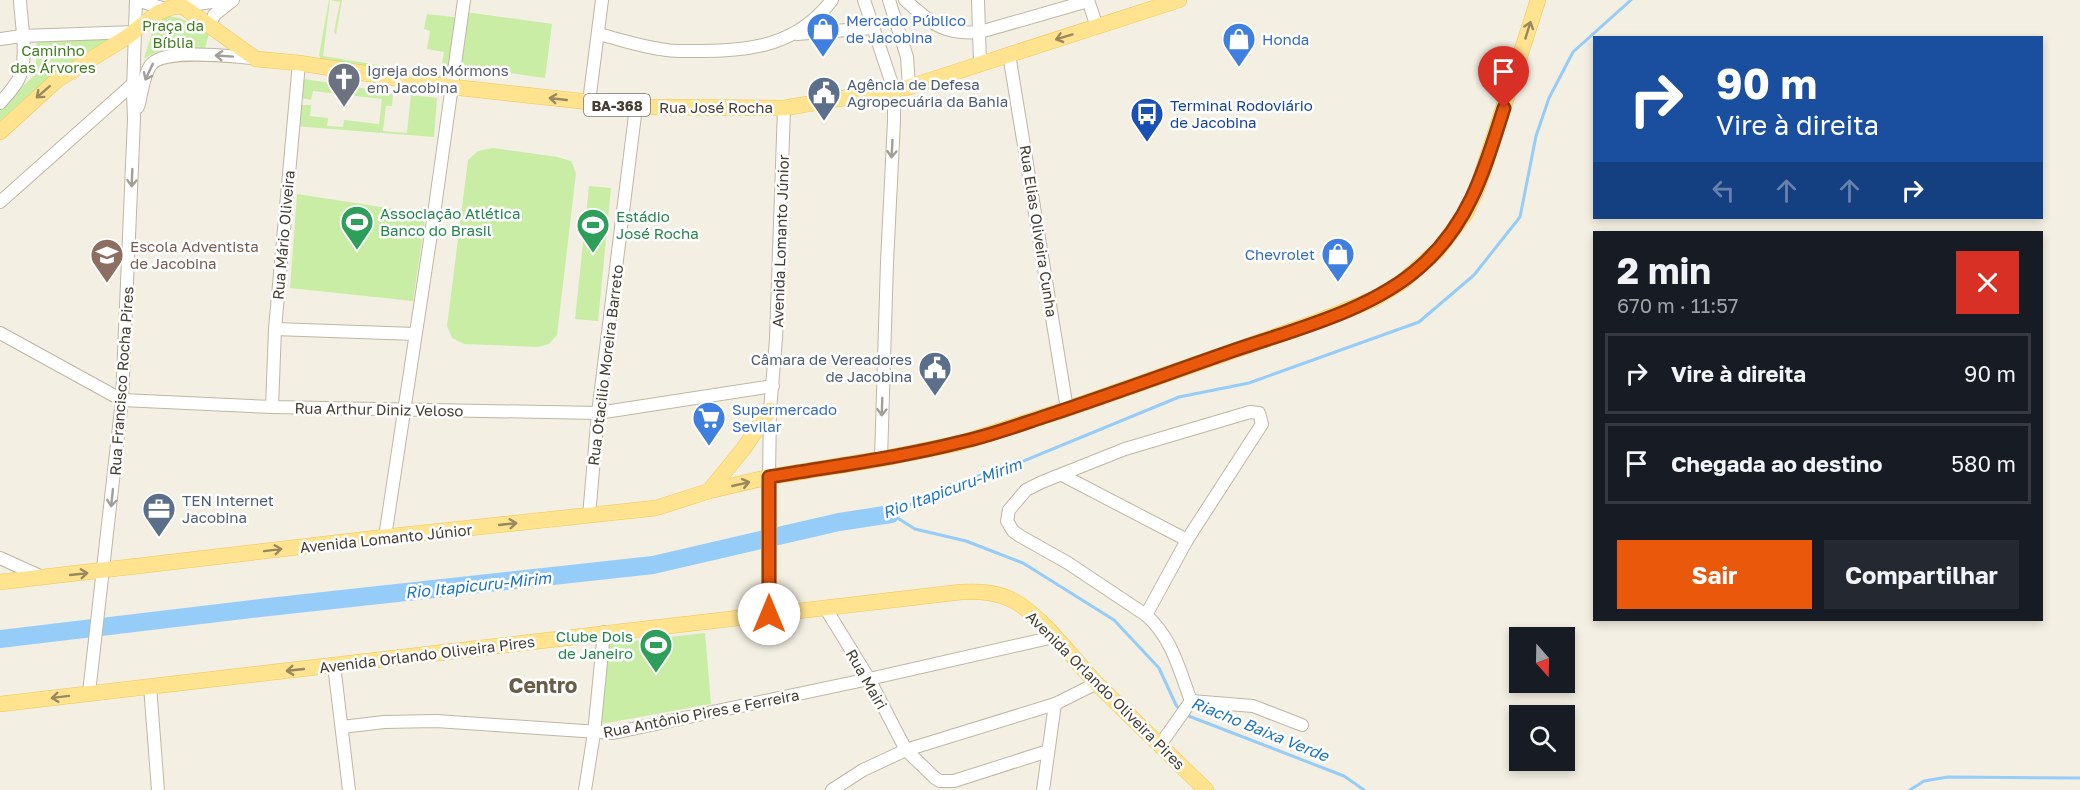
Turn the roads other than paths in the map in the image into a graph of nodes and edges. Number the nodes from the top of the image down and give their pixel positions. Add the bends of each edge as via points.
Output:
1 (20, 0) edge
2 (136, 0) edge
3 (227, 0) edge
4 (233, 0) edge
5 (464, 0) edge
6 (602, 0) edge
7 (832, 0) edge
8 (864, 0) edge
9 (889, 0) edge
10 (905, 0) edge
11 (978, 0) edge
12 (1179, 0) edge
13 (1538, 0) edge
14 (1088, 1) edge
15 (182, 6) junction
16 (1139, 7) edge
17 (165, 9) junction
18 (210, 26) junction
19 (1097, 27) junction
20 (872, 28) junction
21 (980, 32) junction
22 (131, 34) junction
23 (598, 34) junction
24 (793, 34) junction
25 (22, 36) junction
26 (0, 39) edge
27 (1009, 54) junction
28 (256, 58) junction
29 (299, 63) junction
30 (980, 64) junction
31 (134, 83) junction
32 (452, 87) junction
33 (909, 87) junction
34 (894, 90) junction
35 (589, 102) junction
36 (0, 103) edge
37 (636, 107) junction
38 (784, 108) junction
39 (135, 119) junction
40 (0, 132) edge
41 (0, 202) edge
42 (275, 329) junction
43 (0, 333) edge
44 (415, 334) junction
45 (773, 386) junction
46 (122, 400) junction
47 (272, 407) junction
48 (1067, 409) junction
49 (403, 410) junction
50 (770, 410) junction
51 (598, 413) junction
52 (881, 459) junction
53 (1062, 476) junction
54 (769, 484) junction
55 (709, 491) junction
56 (590, 516) junction
57 (385, 537) junction
58 (1187, 540) junction
59 (0, 558) edge
60 (43, 577) junction
61 (103, 577) junction
62 (0, 582) edge
63 (826, 609) junction
64 (769, 614) junction
65 (1146, 615) junction
66 (604, 632) junction
67 (1054, 637) junction
68 (334, 665) junction
69 (869, 679) junction
70 (1097, 684) junction
71 (90, 686) junction
72 (150, 686) junction
73 (0, 704) edge
74 (1055, 704) junction
75 (1186, 708) junction
76 (1302, 725) dead end
77 (342, 727) junction
78 (594, 733) junction
79 (1160, 745) junction
80 (906, 750) junction
81 (1048, 752) junction
82 (158, 790) edge
83 (349, 790) edge
84 (585, 790) edge
85 (832, 790) edge
86 (1043, 790) edge
87 (1206, 790) edge

1 - 25 street
2 - 17 street
2 - 22 street, Rua Francisco Rocha Pires
3 - 15 street
4 - 18 street via 214,15
5 - 32 street
6 - 23 street
7 - 24 street via 820,16
8 - 20 street
9 - 33 street via 908,57
10 - 21 street via 939,27 951,32
11 - 21 street
12 - 16 main road, BA-368
48 -> 13 main road, Avenida Lomanto Júnior via 1316,322 1374,299 1402,282 1438,250 1466,213
14 - 19 street
14 - 21 street
15 - 17 main road
15 - 18 main road
16 - 19 main road, BA-368
17 - 22 main road
18 - 28 main road
19 -> 27 main road, BA-368
20 - 24 street
20 - 34 street
21 - 30 street
22 - 25 street
22 - 31 street, Rua Francisco Rocha Pires
22 -> 40 main road via 57,80
23 - 24 street via 662,50 725,51 754,48
23 - 35 street
25 - 26 street
25 - 36 street via 22,68
27 - 30 main road, BA-368
27 - 48 street, Rua Elias Oliveira Cunha
28 - 29 main road, Rua José Rocha
28 -> 39 street via 210,55 157,59 146,75
29 - 32 main road, Rua José Rocha
29 - 42 street, Rua Mário Oliveira
30 - 33 main road, BA-368
31 - 39 street, Rua Francisco Rocha Pires
31 - 41 street
35 -> 32 main road, Rua José Rocha / BA-368
32 - 44 street
33 - 34 main road, BA-368
34 - 38 main road, BA-368
34 -> 52 street
35 - 37 main road, Rua José Rocha / BA-368
37 - 38 main road, Rua José Rocha / BA-368
37 - 51 street, Rua Otacilio Moreira Barreto
38 - 45 street, Avenida Lomanto Júnior
39 -> 46 street, Rua Francisco Rocha Pires
42 - 44 street
42 - 47 street, Rua Mário Oliveira
43 - 46 street, Rua Arthur Diniz Veloso
44 - 49 street
45 - 50 street, Avenida Lomanto Júnior
45 - 51 street, Rua Arthur Diniz Veloso
46 - 47 street, Rua Arthur Diniz Veloso
46 -> 61 street, Rua Francisco Rocha Pires
47 - 49 street, Rua Arthur Diniz Veloso
48 - 52 main road, Avenida Lomanto Júnior via 960,443
49 - 51 street, Rua Arthur Diniz Veloso
49 - 57 street
50 - 54 street, Avenida Lomanto Júnior
50 - 55 main road
51 - 56 street, Rua Otacilio Moreira Barreto
52 - 54 main road, Avenida Lomanto Júnior
53 - 58 street
53 - 58 street via 1125,449 1250,412 1259,413 1262,424
53 - 65 street via 1026,490 1006,516 1009,526
55 -> 54 main road, Avenida Lomanto Júnior
54 - 64 main road
55 - 56 main road, Avenida Lomanto Júnior via 656,508
57 -> 56 main road, Avenida Lomanto Júnior
61 -> 57 main road, Avenida Lomanto Júnior
58 - 65 street
59 - 60 street
60 -> 61 main road, Avenida Lomanto Júnior
60 - 62 main road, Avenida Lomanto Júnior
61 - 71 street, Rua Francisco Rocha Pires
63 - 64 main road, Avenida Orlando Oliveira Pires
63 - 67 main road, Avenida Orlando Oliveira Pires via 981,591 1016,602
63 - 69 street, Rua Mairi
64 - 66 main road, Avenida Orlando Oliveira Pires
65 - 75 street via 1168,642
66 - 68 main road, Avenida Orlando Oliveira Pires
66 - 78 street
67 - 69 street, Rua Antônio Pires e Ferreira
67 - 70 main road, Avenida Orlando Oliveira Pires
68 -> 72 main road, Avenida Orlando Oliveira Pires
68 - 77 street
69 - 78 street, Rua Antônio Pires e Ferreira via 613,733
69 - 80 street, Rua Mairi
70 - 74 street
70 - 79 main road, Avenida Orlando Oliveira Pires
71 - 72 main road, Avenida Orlando Oliveira Pires
71 -> 73 main road, Avenida Orlando Oliveira Pires
72 - 82 street
74 - 80 street
74 - 81 street
75 - 76 street via 1253,706
75 - 79 street
77 - 78 street, Rua Antônio Pires e Ferreira via 436,721
77 - 83 street
78 - 84 street
79 - 87 main road, Avenida Orlando Oliveira Pires
80 - 81 street, Rua Mairi via 935,778 946,782
80 - 85 street
81 - 86 street

